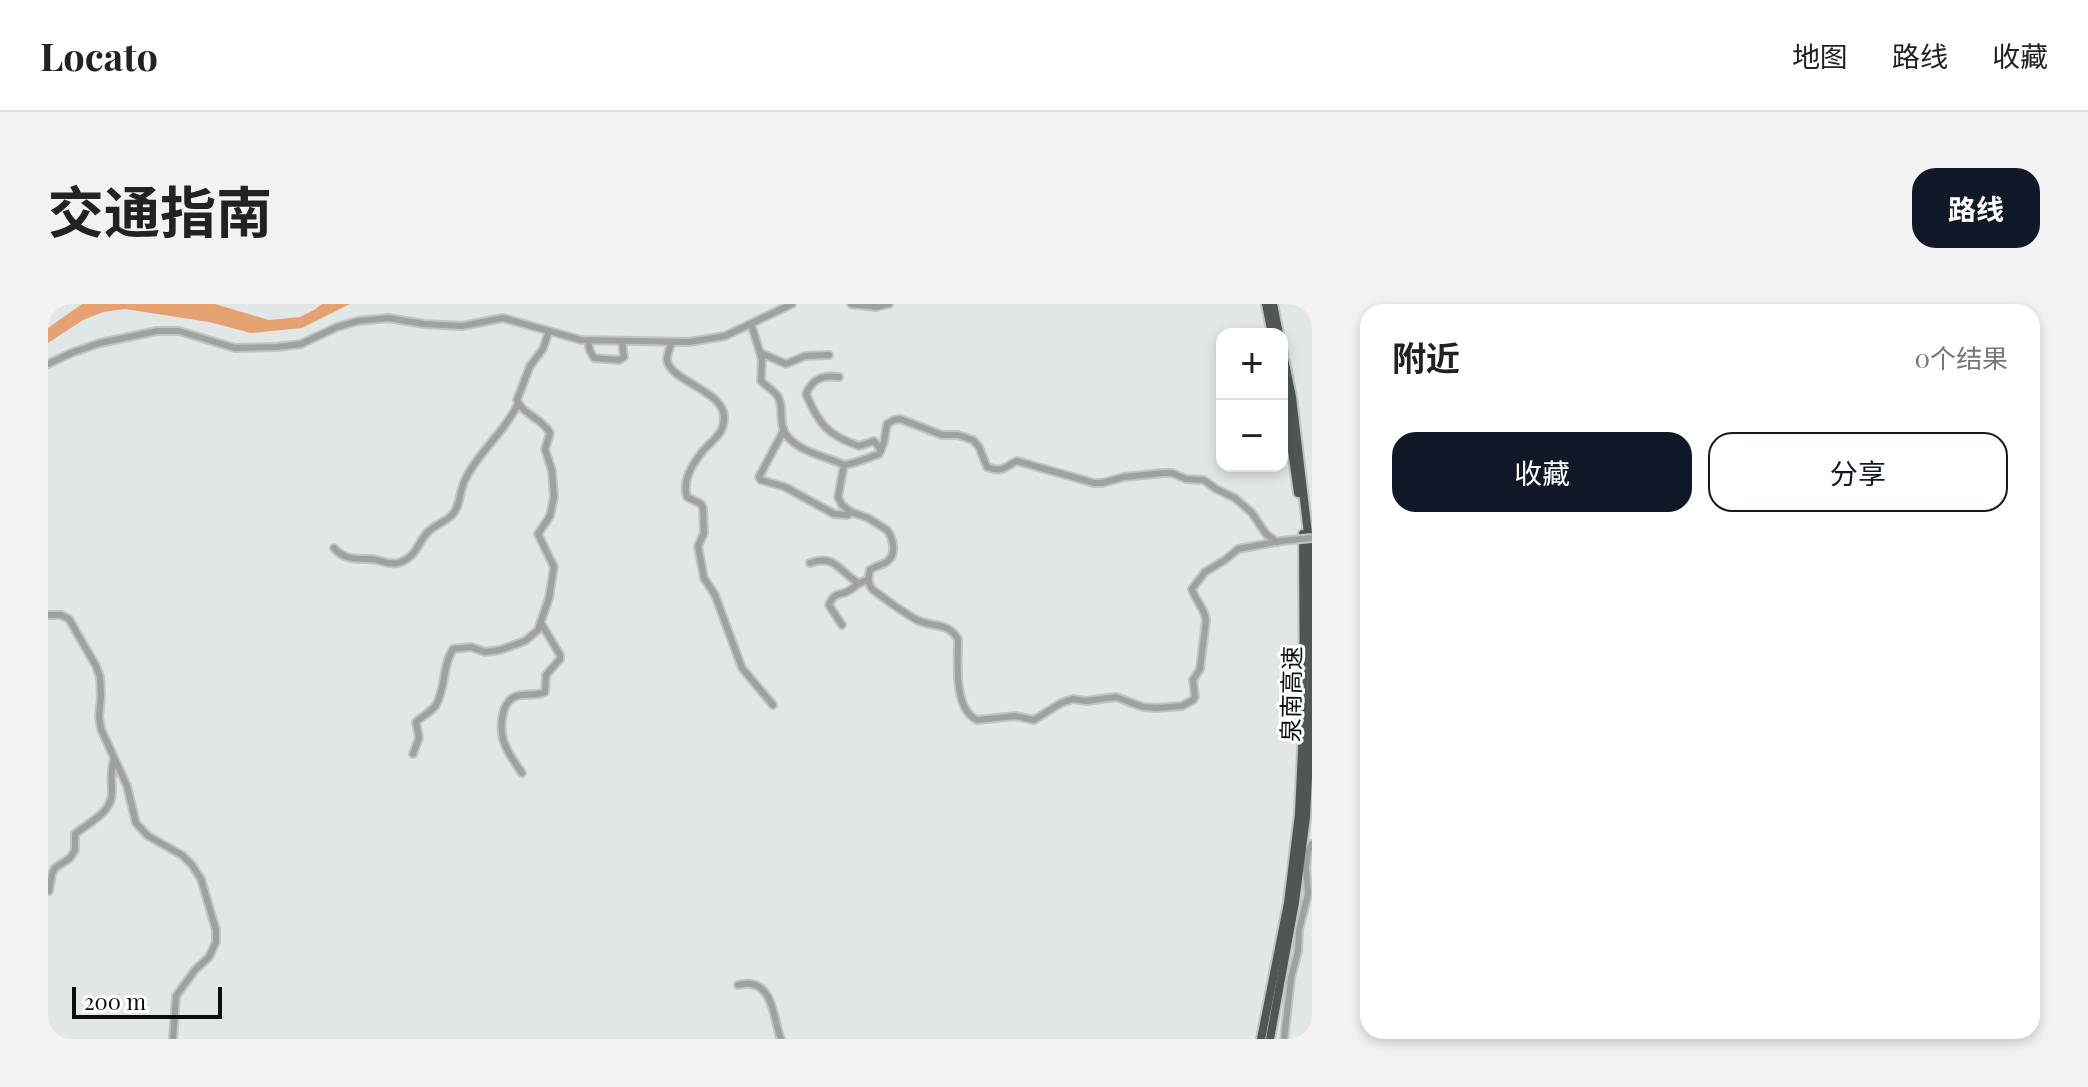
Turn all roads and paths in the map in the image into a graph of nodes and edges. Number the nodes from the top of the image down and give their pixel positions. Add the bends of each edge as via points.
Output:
1 (792, 304) edge
2 (851, 304) edge
3 (889, 304) edge
4 (1266, 304) edge
5 (1273, 304) edge
6 (751, 324) junction
7 (1271, 328) edge
8 (1278, 328) edge
9 (549, 331) junction
10 (588, 341) junction
11 (622, 342) junction
12 (672, 342) junction
13 (761, 353) junction
14 (829, 355) dead end
15 (48, 364) edge
16 (839, 377) dead end
17 (1288, 378) edge
18 (1285, 400) edge
19 (518, 404) junction
20 (784, 430) junction
21 (881, 450) junction
22 (844, 465) junction
23 (851, 512) junction
24 (1312, 538) edge
25 (1279, 542) junction
26 (334, 548) dead end
27 (810, 563) dead end
28 (868, 580) junction
29 (857, 582) junction
30 (48, 615) edge
31 (541, 623) junction
32 (842, 625) dead end
33 (773, 705) dead end
34 (413, 754) dead end
35 (114, 760) junction
36 (522, 773) dead end
37 (1312, 844) edge
38 (49, 891) edge
39 (738, 985) dead end
40 (173, 1039) edge
41 (781, 1039) edge
42 (1261, 1039) edge
43 (1270, 1039) edge
44 (1284, 1039) edge

1 - 6 street
2 - 3 street
4 - 7 highway
5 - 8 highway
6 - 12 street via 725,336
6 - 13 street
9 - 10 street
9 - 15 street via 503,318 462,326 388,318 337,327 301,344 253,349 179,331 157,331 100,343
9 - 19 street via 517,396
10 - 11 street
10 - 11 street via 594,358 619,360 624,357
11 - 12 street
12 - 33 street via 670,366 723,411 723,427 701,454 685,487 687,497 703,508 698,551 704,578 742,668
13 - 14 street via 786,364
13 - 20 street via 761,381 779,400
16 - 21 street via 823,376 808,389 814,416 834,436 859,446 874,441
17 - 43 highway, 泉南高速 via 1309,542 1312,697 1306,817
18 - 42 highway, 泉南高速 via 1304,538 1304,707 1288,903
19 - 26 street via 466,478 457,508 426,534 415,553 388,564 340,555
19 - 31 street via 550,433 545,449 554,497 538,534 554,567
20 - 22 street via 805,450
20 - 23 street via 761,480 834,514
21 - 22 street
21 - 25 street via 887,424 900,419 973,440 987,467 997,470 1017,461 1094,483 1172,473 1204,480 1235,498
22 - 23 street via 838,497
23 - 28 street via 891,536 891,559 872,568
24 - 25 street, bridge
25 - 28 street via 1238,549 1194,585 1206,617 1200,669 1193,680 1193,700 1174,708 1143,707 1110,697 1068,700 1034,720 972,718 959,687 956,634 918,621 873,590
27 - 29 street via 830,561
28 - 29 street
29 - 32 street via 830,600
30 - 35 street via 69,619 96,666 101,729
31 - 34 street via 516,646 488,652 453,649 439,698 416,722 419,738
31 - 36 street via 560,659 546,675 545,692 508,701 502,724 503,739
35 - 38 street via 111,799 93,823 75,834 75,850 55,868
35 - 40 street via 136,823 192,865 216,930 209,957 176,996
37 - 44 street
39 - 41 street via 758,986 767,995

